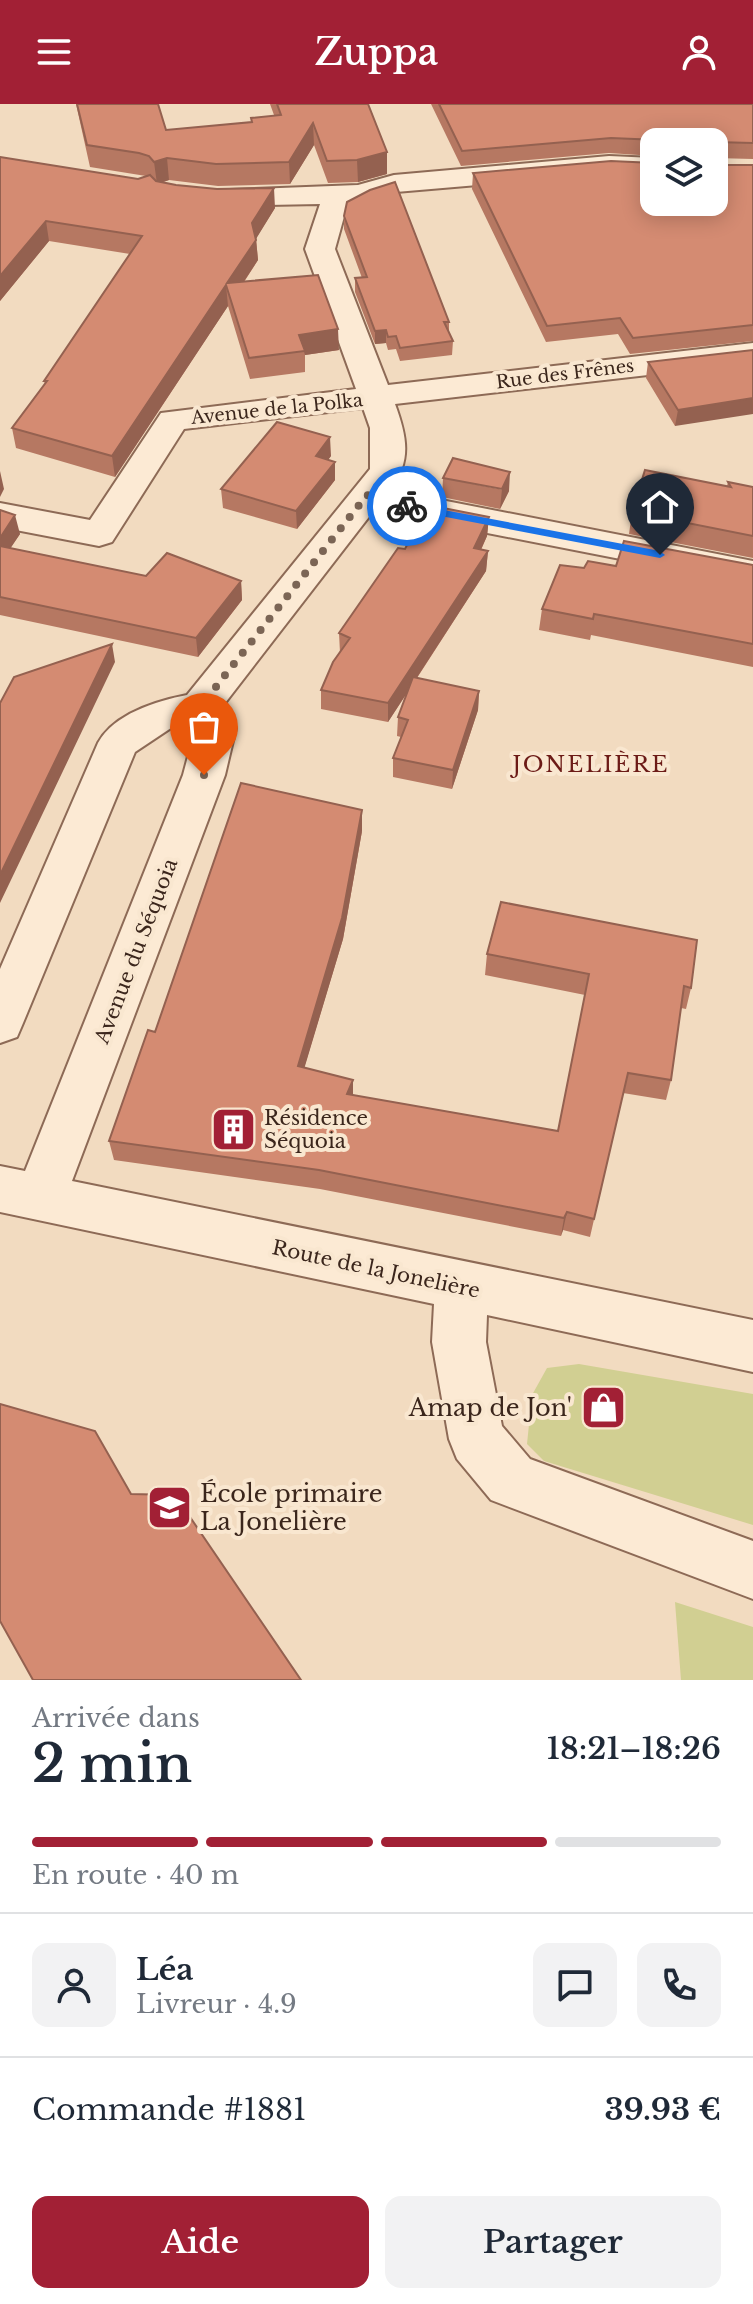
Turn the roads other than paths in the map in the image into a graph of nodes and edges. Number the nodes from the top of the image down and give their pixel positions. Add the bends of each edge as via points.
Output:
1 (640, 166) edge
2 (181, 193) edge
3 (359, 194) junction
4 (753, 353) edge
5 (378, 398) junction
6 (367, 495) junction
7 (0, 515) edge
8 (753, 573) edge
9 (200, 707) junction
10 (0, 1023) edge
11 (20, 1194) edge
12 (461, 1287) junction
13 (753, 1346) edge
14 (753, 1570) edge

1 - 3 street via 481,175 394,184
2 - 3 street via 218,198
3 - 5 street via 332,208 320,249
4 - 5 street, Rue des Frênes
5 - 6 street via 387,428 387,470
5 - 7 street, Avenue de la Polka via 173,420 99,534
6 - 8 street
6 - 9 street
9 - 10 street via 163,714 118,743
9 - 11 street, Avenue du Séquoia via 216,728 204,775
11 - 12 street, Route de la Jonelière
12 - 13 street, Route de la Jonelière
12 - 14 street via 459,1342 477,1439 511,1480

